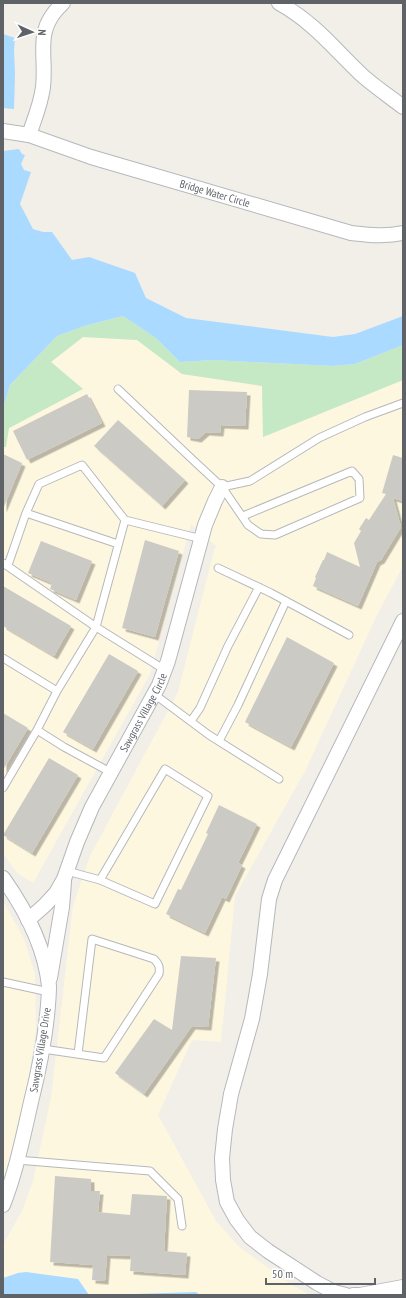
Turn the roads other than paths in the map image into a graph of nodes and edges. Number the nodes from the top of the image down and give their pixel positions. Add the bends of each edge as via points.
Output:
1 (63, 3) edge
2 (279, 3) edge
3 (403, 107) edge
4 (3, 130) edge
5 (29, 135) junction
6 (403, 233) edge
7 (118, 389) dead end
8 (403, 403) edge
9 (222, 486) junction
10 (26, 513) junction
11 (242, 516) junction
12 (125, 520) junction
13 (202, 539) junction
14 (118, 544) junction
15 (5, 564) edge
16 (218, 568) dead end
17 (259, 587) junction
18 (286, 601) junction
19 (403, 621) edge
20 (96, 627) junction
21 (349, 635) dead end
22 (3, 658) edge
23 (165, 670) junction
24 (57, 691) junction
25 (154, 694) junction
26 (191, 721) junction
27 (37, 730) junction
28 (219, 741) junction
29 (110, 772) junction
30 (279, 779) dead end
31 (3, 786) edge
32 (65, 875) junction
33 (3, 878) edge
34 (100, 880) junction
35 (28, 920) junction
36 (3, 982) edge
37 (49, 988) junction
38 (43, 1049) junction
39 (78, 1054) junction
40 (17, 1160) junction
41 (3, 1205) edge
42 (182, 1226) dead end
43 (403, 1287) edge
44 (346, 1295) edge
45 (353, 1295) edge

1 - 5 street via 54,11 44,34 43,87
2 - 3 street via 313,26 365,77
4 - 5 street, Bridge Water Circle
5 - 6 street, Bridge Water Circle via 91,157 351,233 373,236
7 - 9 lane
8 - 9 lane via 319,438 250,481
9 - 11 lane
9 - 13 street, Sawgrass Village Circle via 205,525
10 - 12 lane via 39,484 82,465
10 - 14 lane
10 - 15 lane
11 - 11 lane via 261,534 276,535 360,498 359,479 352,471
12 - 13 lane
12 - 14 lane
13 - 23 street, Sawgrass Village Circle
14 - 20 lane
15 - 20 lane
16 - 17 lane
17 - 18 lane
17 - 26 lane via 228,646 200,708
18 - 21 lane
18 - 28 lane
19 - 44 street via 275,880 268,899 259,982 252,1019 231,1094 222,1158 227,1202 250,1237 317,1283
20 - 23 lane
20 - 24 lane
22 - 24 lane
23 - 25 street, Sawgrass Village Circle
24 - 27 lane
25 - 26 lane
25 - 29 street, Sawgrass Village Circle
26 - 28 lane
27 - 29 lane
27 - 31 lane
28 - 30 lane
29 - 32 street, Sawgrass Village Circle via 86,821
32 - 34 lane
32 - 35 street, Sawgrass Village Circle via 56,893
32 - 37 street
33 - 35 street, Sawgrass Village Drive
34 - 34 lane via 155,904 208,796 165,769
35 - 37 street, Sawgrass Village Drive via 42,953
36 - 37 lane
37 - 38 street, Sawgrass Village Drive
38 - 39 lane
38 - 40 street, Sawgrass Village Drive
39 - 39 lane via 104,1058 159,974 158,963 154,958 92,940
40 - 41 street, Sawgrass Village Drive
40 - 42 lane via 150,1171 178,1199
43 - 45 street

